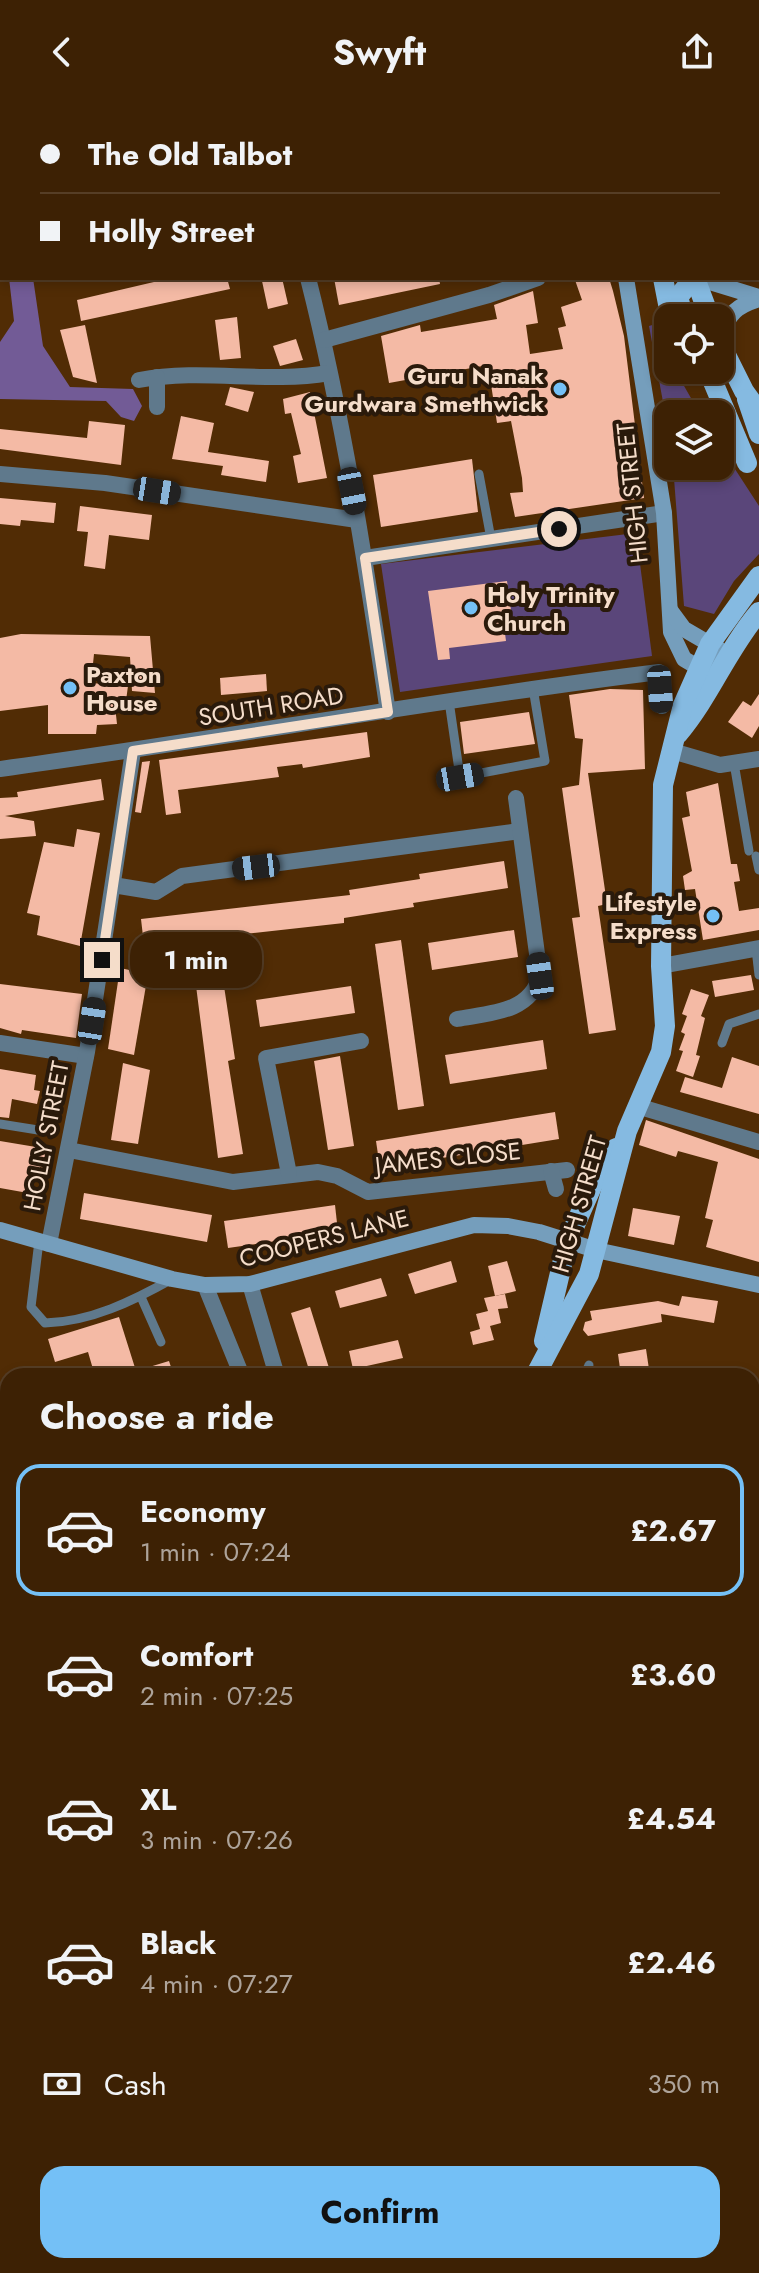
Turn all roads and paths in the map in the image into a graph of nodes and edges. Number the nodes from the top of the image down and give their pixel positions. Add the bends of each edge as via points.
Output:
1 (309, 280) edge
2 (484, 280) edge
3 (532, 280) edge
4 (626, 280) edge
5 (663, 280) edge
6 (693, 280) edge
7 (696, 280) edge
8 (701, 280) edge
9 (494, 294) junction
10 (759, 298) edge
11 (668, 304) edge
12 (680, 304) edge
13 (705, 304) edge
14 (734, 310) edge
15 (324, 340) junction
16 (734, 371) edge
17 (329, 373) junction
18 (157, 377) junction
19 (139, 380) dead end
20 (714, 384) edge
21 (744, 391) junction
22 (157, 407) dead end
23 (759, 412) edge
24 (759, 434) edge
25 (734, 440) edge
26 (753, 470) edge
27 (0, 474) edge
28 (479, 474) dead end
29 (664, 513) junction
30 (357, 520) junction
31 (491, 539) junction
32 (365, 558) junction
33 (759, 576) edge
34 (669, 609) junction
35 (759, 612) edge
36 (718, 649) junction
37 (698, 669) junction
38 (533, 687) junction
39 (449, 701) junction
40 (662, 706) dead end
41 (388, 712) junction
42 (675, 742) junction
43 (133, 751) junction
44 (759, 759) edge
45 (734, 763) junction
46 (0, 769) edge
47 (516, 798) dead end
48 (520, 831) junction
49 (759, 870) edge
50 (113, 885) junction
51 (758, 949) edge
52 (661, 966) junction
53 (759, 975) edge
54 (759, 1014) edge
55 (457, 1019) dead end
56 (361, 1041) dead end
57 (0, 1043) edge
58 (722, 1043) dead end
59 (86, 1056) junction
60 (637, 1106) junction
61 (0, 1124) edge
62 (38, 1130) dead end
63 (627, 1131) junction
64 (759, 1142) edge
65 (69, 1150) junction
66 (289, 1174) junction
67 (556, 1189) dead end
68 (0, 1230) edge
69 (44, 1243) junction
70 (567, 1243) junction
71 (596, 1250) junction
72 (172, 1279) junction
73 (250, 1284) junction
74 (205, 1285) junction
75 (759, 1285) edge
76 (141, 1297) junction
77 (161, 1342) dead end
78 (589, 1365) dead end
79 (239, 1368) edge
80 (275, 1368) edge
81 (537, 1368) edge
82 (539, 1368) edge
83 (588, 1368) edge

1 - 15 street
2 - 9 street
3 - 9 street
4 - 29 street, HIGH STREET
5 - 11 main road
6 - 12 main road via 678,297
7 - 13 main road
8 - 10 street
9 - 15 street
10 - 14 street
15 - 17 street
16 - 21 main road
17 - 18 street via 276,380 201,374
17 - 30 street
18 - 19 street
18 - 22 street
20 - 26 main road
21 - 23 main road
21 - 24 main road
25 - 26 main road
27 - 30 street via 105,483
28 - 31 lane
29 - 31 street
29 - 34 street, HIGH STREET
30 - 32 street
31 - 32 street
32 - 41 street
33 - 36 main road, HIGH STREET
34 - 36 street via 684,629
34 - 37 street, HIGH STREET via 671,632 684,659
35 - 36 main road, HIGH STREET
36 - 37 main road, HIGH STREET
36 - 42 main road, HIGH STREET via 696,713
37 - 42 main road, HIGH STREET
38 - 39 street, SOUTH ROAD
38 - 39 lane via 545,761 460,777
38 - 40 street, SOUTH ROAD via 659,672
39 - 41 street, SOUTH ROAD
41 - 43 street, SOUTH ROAD
42 - 45 street via 698,761
42 - 52 main road, HIGH STREET via 663,785
43 - 46 street, SOUTH ROAD
43 - 50 street, HOLLY STREET
44 - 45 street
45 - 49 lane
47 - 48 street
48 - 50 street via 182,876 156,892
48 - 55 street via 540,976 536,990 509,1009
50 - 59 street, HOLLY STREET
51 - 52 street
51 - 53 lane
52 - 60 main road, HIGH STREET
54 - 58 lane via 729,1024
56 - 66 street via 266,1058
57 - 59 street
59 - 65 street, HOLLY STREET
60 - 63 main road, HIGH STREET
60 - 64 street
61 - 62 lane
63 - 70 main road, HIGH STREET via 594,1182
63 - 71 main road, HIGH STREET
65 - 66 street, JAMES CLOSE via 233,1182
65 - 69 street, HOLLY STREET
66 - 67 street, JAMES CLOSE via 337,1176 368,1192 559,1170
68 - 69 street, COOPERS LANE
69 - 72 street, COOPERS LANE
69 - 76 lane via 31,1307 45,1323 71,1322
70 - 71 street, COOPERS LANE
70 - 73 street, COOPERS LANE via 508,1226 474,1225
70 - 81 main road, HIGH STREET
71 - 75 street, COOPERS LANE
71 - 82 main road, HIGH STREET via 589,1274
72 - 74 street, COOPERS LANE
72 - 76 lane
73 - 74 street, COOPERS LANE
73 - 80 street
74 - 79 street
76 - 77 lane
78 - 83 lane

